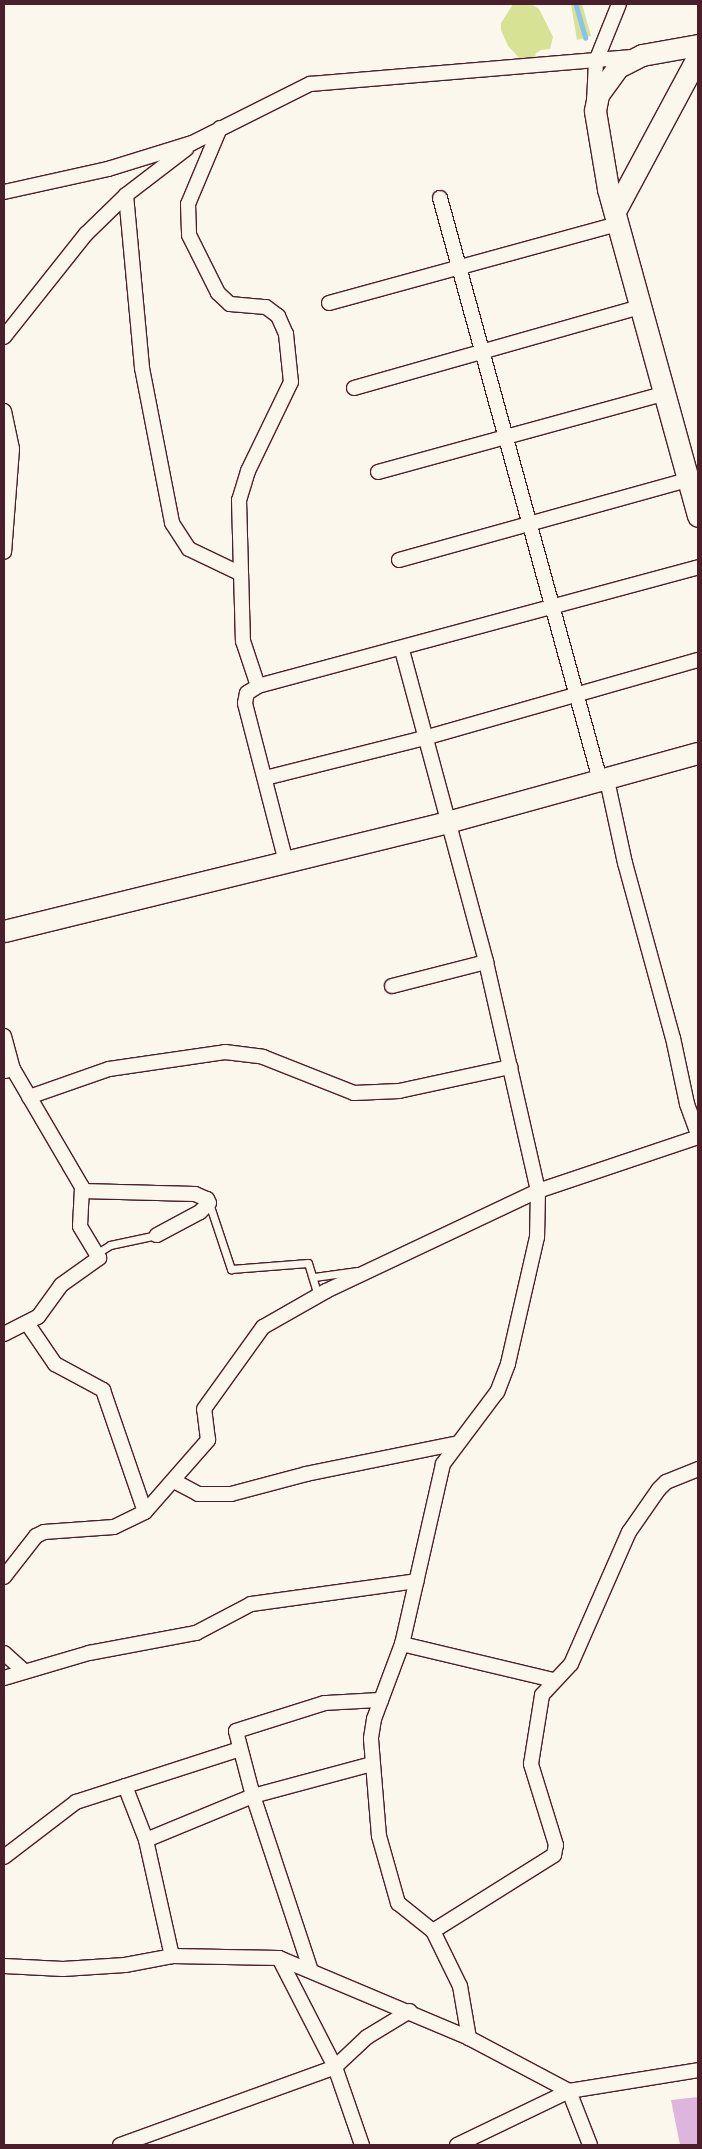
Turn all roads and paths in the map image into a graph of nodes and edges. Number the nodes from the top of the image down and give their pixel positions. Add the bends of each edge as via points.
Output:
1 (619, 4) edge
2 (698, 45) edge
3 (642, 55) junction
4 (698, 56) edge
5 (596, 61) junction
6 (594, 112) junction
7 (220, 128) junction
8 (192, 143) junction
9 (4, 192) edge
10 (126, 195) junction
11 (440, 198) dead end
12 (616, 217) junction
13 (460, 267) junction
14 (329, 303) dead end
15 (641, 307) junction
16 (4, 337) edge
17 (484, 350) junction
18 (354, 388) dead end
19 (666, 393) junction
20 (4, 411) edge
21 (508, 435) junction
22 (378, 472) dead end
23 (688, 480) junction
24 (698, 516) edge
25 (532, 523) junction
26 (4, 552) edge
27 (399, 560) dead end
28 (698, 567) edge
29 (239, 573) junction
30 (553, 608) junction
31 (402, 650) junction
32 (698, 660) edge
33 (258, 686) junction
34 (576, 694) junction
35 (424, 738) junction
36 (698, 753) edge
37 (266, 778) junction
38 (603, 780) junction
39 (447, 822) junction
40 (286, 862) junction
41 (4, 931) edge
42 (486, 962) junction
43 (392, 986) dead end
44 (4, 1036) edge
45 (510, 1067) junction
46 (8, 1070) edge
47 (29, 1097) junction
48 (698, 1135) edge
49 (82, 1191) junction
50 (538, 1191) junction
51 (209, 1203) junction
52 (158, 1235) joint
53 (99, 1252) junction
54 (369, 1270) junction
55 (314, 1277) junction
56 (318, 1295) junction
57 (27, 1323) junction
58 (4, 1334) edge
59 (454, 1444) junction
60 (698, 1469) edge
61 (174, 1481) junction
62 (145, 1512) junction
63 (4, 1577) edge
64 (416, 1581) junction
65 (402, 1644) junction
66 (4, 1653) edge
67 (22, 1670) junction
68 (4, 1678) edge
69 (553, 1680) junction
70 (381, 1700) junction
71 (240, 1748) junction
72 (372, 1764) junction
73 (125, 1786) junction
74 (253, 1796) junction
75 (146, 1840) junction
76 (4, 1857) edge
77 (433, 1931) junction
78 (172, 1956) junction
79 (279, 1958) junction
80 (4, 1966) edge
81 (310, 1968) junction
82 (410, 2011) junction
83 (470, 2038) junction
84 (335, 2067) junction
85 (698, 2070) edge
86 (569, 2091) junction
87 (120, 2145) edge
88 (362, 2145) edge
89 (457, 2145) edge
90 (590, 2145) edge

1 - 5 street
2 - 3 main road
3 - 5 street
3 - 6 main road via 618,67 607,79
4 - 12 main road
5 - 6 street
5 - 7 street via 310,84
6 - 12 main road
7 - 8 street
7 - 29 street via 188,204 189,235 218,293 230,304 266,307 278,316 286,334 291,382 248,471 239,500
8 - 9 street via 108,169
8 - 10 street
10 - 16 street via 86,234
10 - 29 street via 150,428 172,523 189,549
11 - 13 street
12 - 13 street
12 - 15 main road
13 - 14 street
13 - 17 street
15 - 17 street
15 - 19 main road
17 - 18 street
17 - 21 street
19 - 21 street
19 - 23 main road
20 - 26 street via 12,449
21 - 22 street
21 - 25 street
23 - 24 main road
23 - 25 street
25 - 27 street
25 - 30 street
28 - 30 street
29 - 33 street via 244,641
30 - 31 street
30 - 34 street
31 - 33 street
31 - 35 street
32 - 34 street
33 - 37 street via 247,693 245,704
34 - 35 street
34 - 38 street
35 - 37 street
35 - 39 street
36 - 38 main road
37 - 40 street
38 - 39 main road
38 - 48 street via 673,1038 687,1104
39 - 40 main road
39 - 42 street
40 - 41 main road
42 - 43 street
42 - 45 street
44 - 46 street
45 - 47 street via 399,1091 354,1093 263,1056 226,1052 110,1069
45 - 50 street
46 - 47 street
47 - 49 street
48 - 50 street
49 - 51 street via 195,1194
49 - 53 street via 80,1226
50 - 54 street
50 - 59 street via 537,1236 504,1375 497,1392
51 - 52 street
51 - 55 lane via 231,1269 308,1263
52 - 53 lane via 110,1245
53 - 57 street via 96,1263 61,1285 44,1311
54 - 55 lane
54 - 56 street
55 - 56 lane
56 - 61 street via 263,1326 250,1342 204,1409 208,1440
57 - 58 street
57 - 62 street via 54,1364 104,1390
59 - 61 street via 324,1470 231,1494 198,1494
59 - 64 street via 443,1464
60 - 69 street via 666,1482 629,1532 571,1664
61 - 62 street
62 - 63 street via 114,1527 44,1532 36,1536
64 - 65 street
64 - 67 street via 251,1604 196,1633
65 - 69 street
65 - 70 street
66 - 67 street
67 - 68 street
69 - 77 street via 542,1695 537,1712 531,1764 556,1845 554,1855
70 - 71 street via 325,1703 238,1729
70 - 72 street via 371,1739
71 - 73 street
71 - 74 street
72 - 74 street
72 - 77 street via 379,1836 398,1903
73 - 75 street
73 - 76 street via 76,1802
74 - 75 street
74 - 81 street
75 - 78 street
77 - 83 street via 460,1986
78 - 79 street
78 - 80 street via 125,1965 72,1968
79 - 81 street
79 - 84 street
81 - 82 street
82 - 83 street
82 - 84 street via 367,2037
83 - 86 street
84 - 87 street
84 - 88 street
85 - 86 street
86 - 89 street
86 - 90 street

